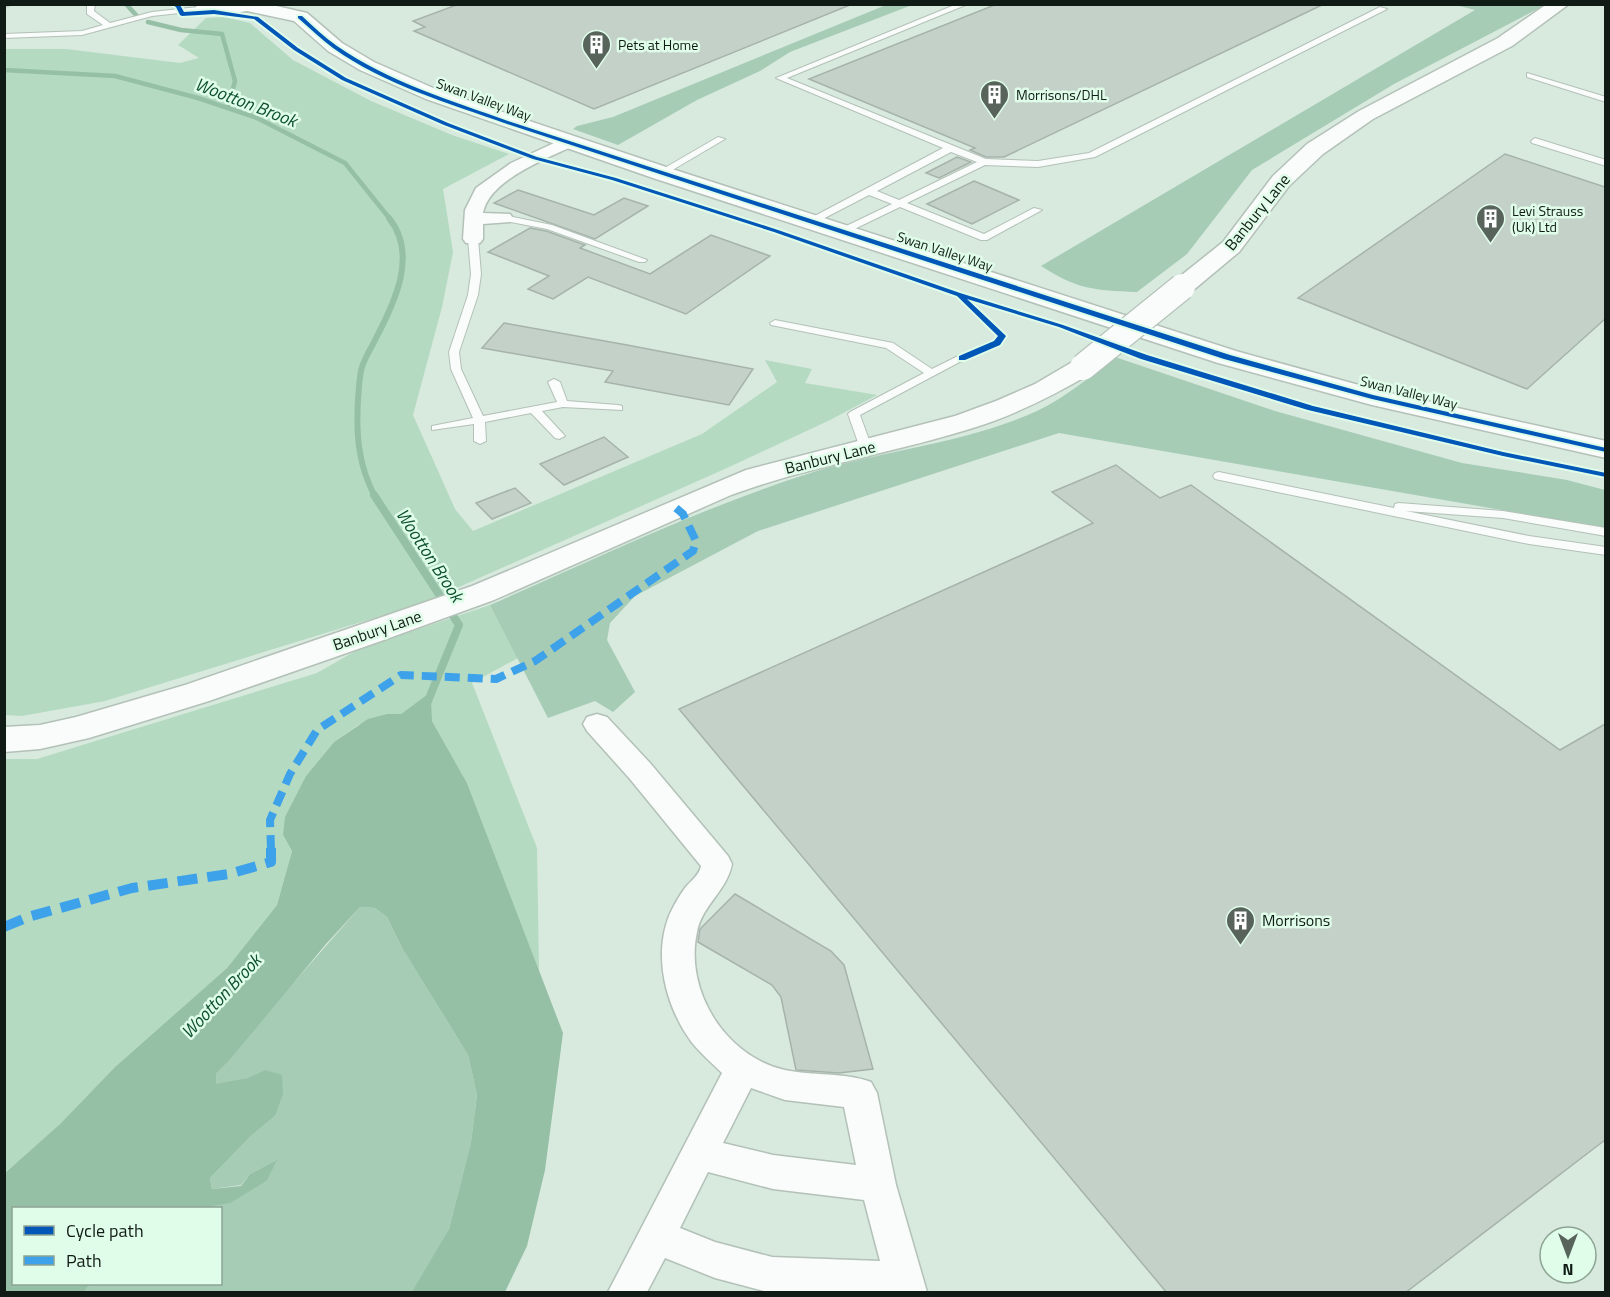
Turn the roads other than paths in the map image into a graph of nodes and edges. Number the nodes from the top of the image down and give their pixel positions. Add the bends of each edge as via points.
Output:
1 (11, 4) edge
2 (91, 4) edge
3 (170, 4) edge
4 (965, 4) edge
5 (1367, 4) edge
6 (1560, 4) edge
7 (4, 5) edge
8 (254, 5) edge
9 (211, 6) edge
10 (297, 11) edge
11 (152, 14) junction
12 (109, 26) junction
13 (4, 36) edge
14 (1530, 75) dead end
15 (1605, 100) edge
16 (721, 140) dead end
17 (1534, 141) dead end
18 (567, 142) junction
19 (951, 148) junction
20 (984, 162) junction
21 (1605, 163) edge
22 (661, 173) junction
23 (869, 191) junction
24 (899, 204) junction
25 (1037, 210) dead end
26 (503, 218) joint
27 (474, 219) junction
28 (812, 221) junction
29 (843, 231) junction
30 (473, 239) joint
31 (642, 260) dead end
32 (775, 322) dead end
33 (962, 358) dead end
34 (931, 373) junction
35 (554, 382) dead end
36 (563, 404) junction
37 (618, 408) dead end
38 (533, 409) junction
39 (479, 419) junction
40 (436, 428) dead end
41 (559, 436) dead end
42 (480, 441) dead end
43 (866, 448) junction
44 (1605, 450) edge
45 (1219, 476) dead end
46 (1373, 507) junction
47 (1605, 532) edge
48 (1605, 551) edge
49 (597, 724) dead end
50 (4, 740) edge
51 (742, 1070) junction
52 (699, 1153) junction
53 (878, 1185) junction
54 (656, 1238) junction
55 (907, 1287) edge
56 (627, 1293) edge

1 - 7 lane
2 - 12 lane via 90,12
3 - 11 lane
4 - 19 lane via 780,78
5 - 20 lane via 1383,9 1092,155 1051,164
6 - 43 street, Banbury Lane, bridge via 1505,42 1366,115 1315,149 1281,181 1231,247 1054,386 977,420
8 - 9 street, Swan Valley Way
8 - 10 street, Swan Valley Way
9 - 11 lane
10 - 18 street, Swan Valley Way via 335,47 367,66 433,95
11 - 12 lane
12 - 13 lane via 60,36
14 - 15 lane
16 - 22 lane
17 - 21 lane
18 - 22 street, Swan Valley Way
18 - 27 street via 513,169 485,190 477,202
19 - 20 lane
19 - 23 lane
20 - 24 lane
22 - 28 street, Swan Valley Way
23 - 24 lane
23 - 28 lane
24 - 25 lane via 984,238
24 - 29 lane
26 - 27 street
26 - 31 lane via 549,227
27 - 30 street
28 - 29 street, Swan Valley Way
29 - 44 street, Swan Valley Way via 1227,357 1372,397
30 - 39 lane via 473,295 454,352 456,369
32 - 34 lane via 889,345
33 - 34 lane
34 - 43 lane via 854,414
35 - 36 lane
36 - 37 lane
36 - 38 lane
38 - 39 lane
38 - 41 lane
39 - 40 lane
39 - 42 lane
43 - 50 street, Banbury Lane via 794,465 721,489 483,593 197,693 77,729
45 - 46 lane
46 - 47 lane via 1438,507
46 - 48 lane via 1529,540
49 - 51 street via 717,864 715,877 693,901 677,941 681,985 699,1025
51 - 52 street
51 - 53 street via 785,1084 859,1093
52 - 53 street via 773,1172
52 - 54 street
53 - 55 street
54 - 55 street via 715,1260 772,1275
54 - 56 street

